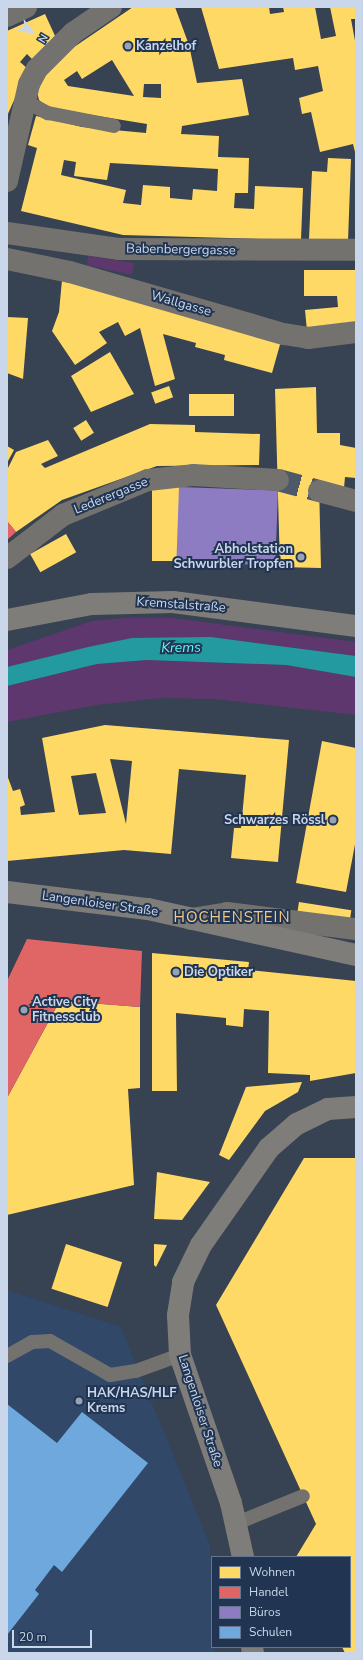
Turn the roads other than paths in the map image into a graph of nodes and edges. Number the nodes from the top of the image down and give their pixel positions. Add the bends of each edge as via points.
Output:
1 (26, 7) edge
2 (111, 7) edge
3 (7, 16) edge
4 (25, 101) junction
5 (114, 126) dead end
6 (7, 181) edge
7 (7, 233) edge
8 (356, 250) edge
9 (7, 259) edge
10 (356, 332) edge
11 (278, 480) tunnel mouth
12 (319, 491) tunnel mouth
13 (356, 501) edge
14 (7, 558) edge
15 (7, 620) edge
16 (356, 626) edge
17 (7, 892) edge
18 (190, 919) junction
19 (356, 929) edge
20 (356, 955) edge
21 (356, 1107) edge
22 (180, 1355) junction
23 (7, 1356) edge
24 (303, 1496) dead end
25 (237, 1523) junction
26 (243, 1556) edge

1 - 3 street
2 - 4 street via 50,54 37,68
4 - 5 lane via 48,113
4 - 6 street
7 - 8 street, Babenbergergasse via 120,249
9 - 10 street, Wallgasse via 70,272 284,334 308,338
11 - 14 street, Lederergasse via 193,475 148,480 63,515
12 - 13 street
15 - 16 street, Kremstalstraße via 92,604 173,602
17 - 18 street, Langenloiser Straße via 148,909
18 - 19 street via 227,913
18 - 20 street, Langenloiser Straße
21 - 22 street, Langenloiser Straße via 328,1109 297,1124 269,1148 240,1185 201,1245 183,1282 178,1316
22 - 23 lane via 136,1371 110,1375 50,1341 32,1342
22 - 25 street, Langenloiser Straße
24 - 25 lane
25 - 26 street, Langenloiser Straße

